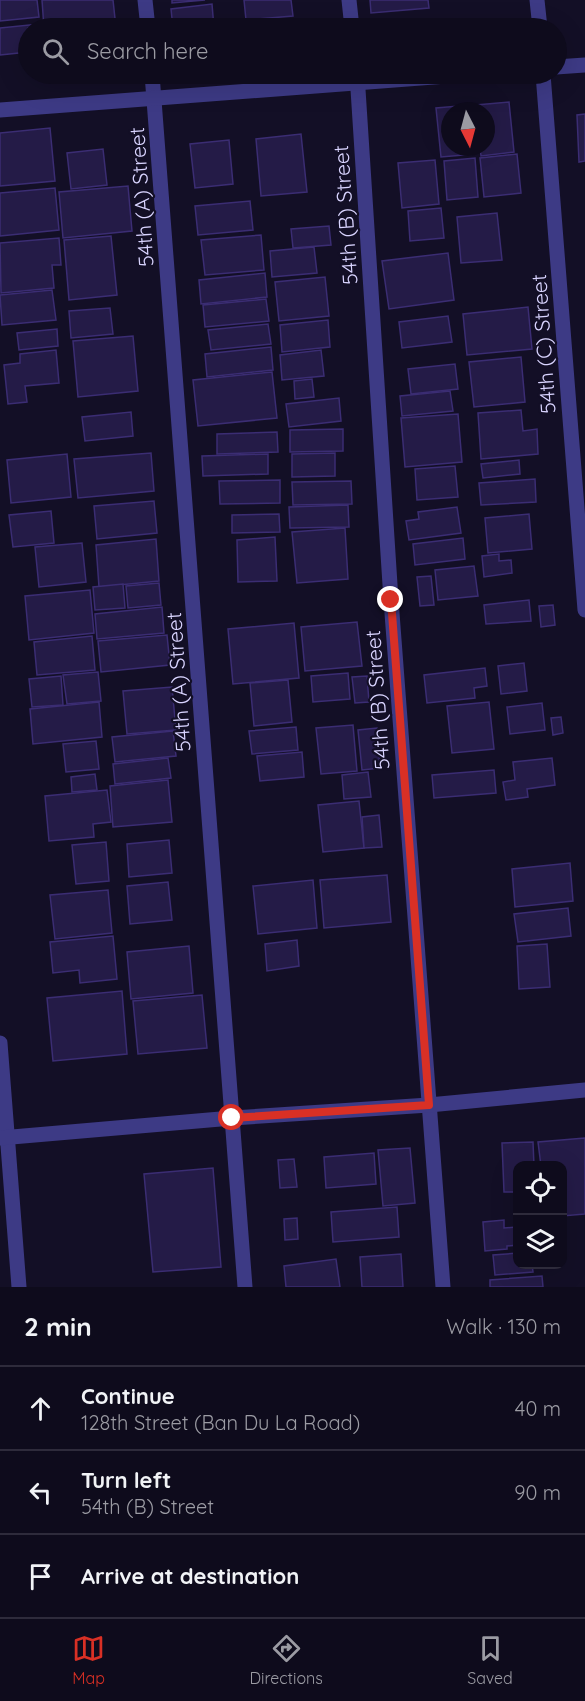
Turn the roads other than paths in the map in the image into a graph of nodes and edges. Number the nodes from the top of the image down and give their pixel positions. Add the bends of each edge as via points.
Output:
1 (146, 0) edge
2 (349, 0) edge
3 (537, 0) edge
4 (147, 18) edge
5 (351, 18) edge
6 (539, 18) edge
7 (585, 65) edge
8 (567, 66) edge
9 (153, 84) edge
10 (293, 84) edge
11 (357, 84) edge
12 (544, 84) edge
13 (154, 97) junction
14 (0, 110) edge
15 (585, 610) edge
16 (0, 1043) edge
17 (585, 1090) edge
18 (429, 1105) junction
19 (232, 1118) junction
20 (4, 1138) edge
21 (19, 1287) edge
22 (245, 1287) edge
23 (443, 1287) edge

1 - 4 street
2 - 5 street
3 - 6 street
7 - 8 street
9 - 13 street, 54th (A) Street
10 - 13 street
11 - 18 street, 54th (B) Street
12 - 15 street, 54th (C) Street
13 - 14 street
13 - 19 street, 54th (A) Street
16 - 20 street
17 - 18 street
18 - 19 street
18 - 23 street, 54th (B) Street
19 - 20 street
19 - 22 street, 54th (A) Street
20 - 21 street

